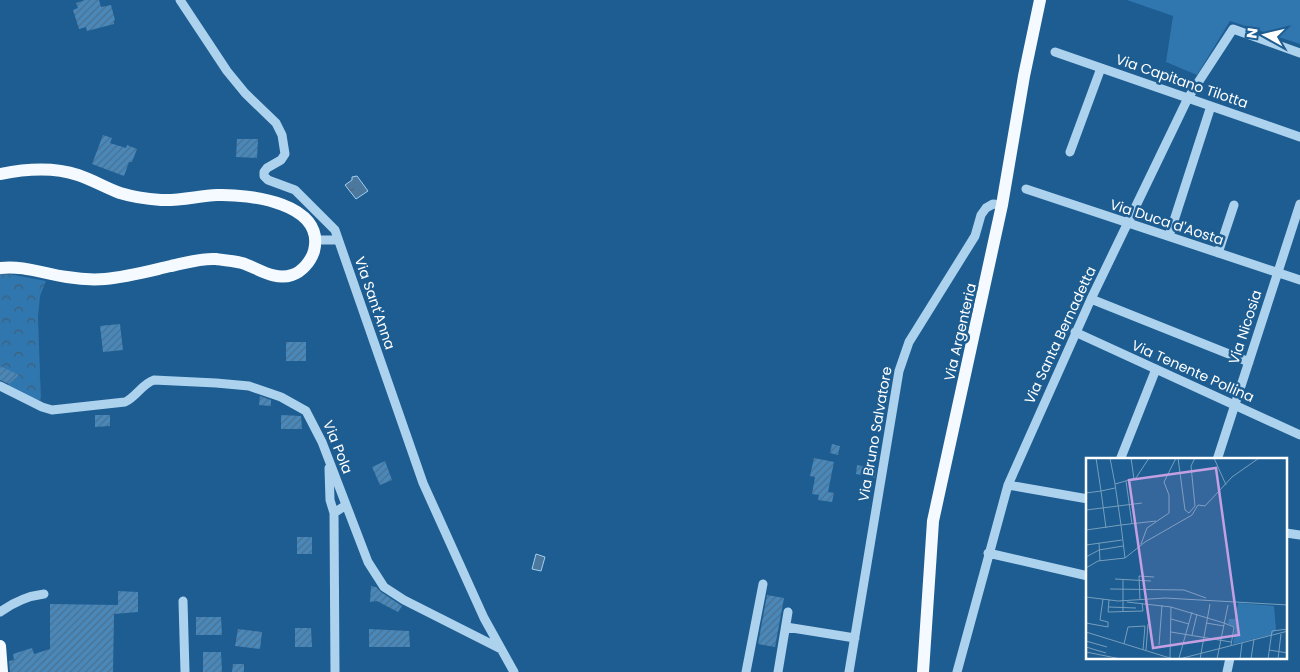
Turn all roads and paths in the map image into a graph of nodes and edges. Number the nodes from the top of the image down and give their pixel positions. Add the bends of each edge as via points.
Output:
1 (180, 0) edge
2 (1040, 0) edge
3 (1055, 52) dead end
4 (1300, 53) edge
5 (1101, 68) junction
6 (1188, 98) junction
7 (1211, 106) junction
8 (1300, 137) edge
9 (1070, 152) dead end
10 (0, 174) edge
11 (1026, 189) dead end
12 (1300, 204) edge
13 (1002, 205) junction
14 (1234, 205) dead end
15 (1128, 223) junction
16 (1169, 236) junction
17 (315, 240) junction
18 (338, 240) junction
19 (1218, 253) junction
20 (0, 268) edge
21 (1278, 272) junction
22 (1300, 280) edge
23 (1091, 299) junction
24 (1075, 332) junction
25 (1249, 362) junction
26 (1156, 369) junction
27 (0, 386) edge
28 (1235, 404) junction
29 (1300, 435) edge
30 (1121, 458) edge
31 (1218, 458) edge
32 (329, 460) junction
33 (1008, 485) junction
34 (1086, 499) edge
35 (346, 505) junction
36 (334, 513) junction
37 (988, 553) junction
38 (1086, 576) edge
39 (763, 584) dead end
40 (44, 594) dead end
41 (183, 601) dead end
42 (0, 612) edge
43 (788, 612) dead end
44 (786, 627) junction
45 (855, 638) junction
46 (0, 646) edge
47 (501, 649) junction
48 (2, 672) edge
49 (185, 672) edge
50 (335, 672) edge
51 (514, 672) edge
52 (746, 672) edge
53 (778, 672) edge
54 (849, 672) edge
55 (923, 672) edge
56 (957, 672) edge

1 - 18 street, Via Sant'Anna via 227,71 276,124 282,135 285,154 282,160 267,168 264,176 295,190 335,230
2 - 13 main road, Via Argenteria
3 - 5 street, Via Capitano Tilotta
4 - 6 street, Via Santa Bernadetta via 1233,29
5 - 6 street, Via Capitano Tilotta
5 - 9 street
6 - 7 street, Via Capitano Tilotta
6 - 15 street, Via Santa Bernadetta
7 - 8 street, Via Capitano Tilotta
7 - 16 street
10 - 17 main road via 25,170 67,172 121,193 161,200 218,195 267,200 299,213 307,220
11 - 15 street, Via Duca d'Aosta
12 - 21 street, Via Nicosia
13 - 45 street, Via Bruno Salvatore via 993,204 981,215 975,236 909,342 899,371
13 - 55 main road, Via Argenteria via 933,521
14 - 19 street
15 - 16 street, Via Duca d'Aosta
15 - 23 street, Via Santa Bernadetta
16 - 19 street, Via Duca d'Aosta
17 - 18 street
17 - 20 main road via 312,255 300,272 284,277 216,259 196,260 131,276 103,279 79,279 28,269
18 - 47 street, Via Sant'Anna via 423,483
19 - 21 street, Via Duca d'Aosta
21 - 22 street, Via Duca d'Aosta
21 - 25 street, Via Nicosia
23 - 24 street, Via Santa Bernadetta
23 - 25 street
24 - 26 street, Via Tenente Pollina
24 - 33 street, Via Santa Bernadetta
25 - 28 street, Via Nicosia
26 - 28 street, Via Tenente Pollina
26 - 30 street
27 - 32 street, Via Pola via 52,410 125,402 154,380 249,386 306,411
28 - 29 street, Via Tenente Pollina
28 - 31 street, Via Nicosia
32 - 35 street, Via Pola
32 - 36 street via 330,500
33 - 34 street
33 - 37 street, Via Santa Bernadetta
35 - 36 street
35 - 47 street, Via Pola via 368,562 384,587
36 - 50 street
37 - 38 street
37 - 56 street, Via Santa Bernadetta
39 - 52 street
40 - 42 street via 18,600
41 - 49 street
43 - 44 street
44 - 45 street
44 - 53 street
45 - 54 street, Via Bruno Salvatore
46 - 48 main road
47 - 51 street, Via Sant'Anna

